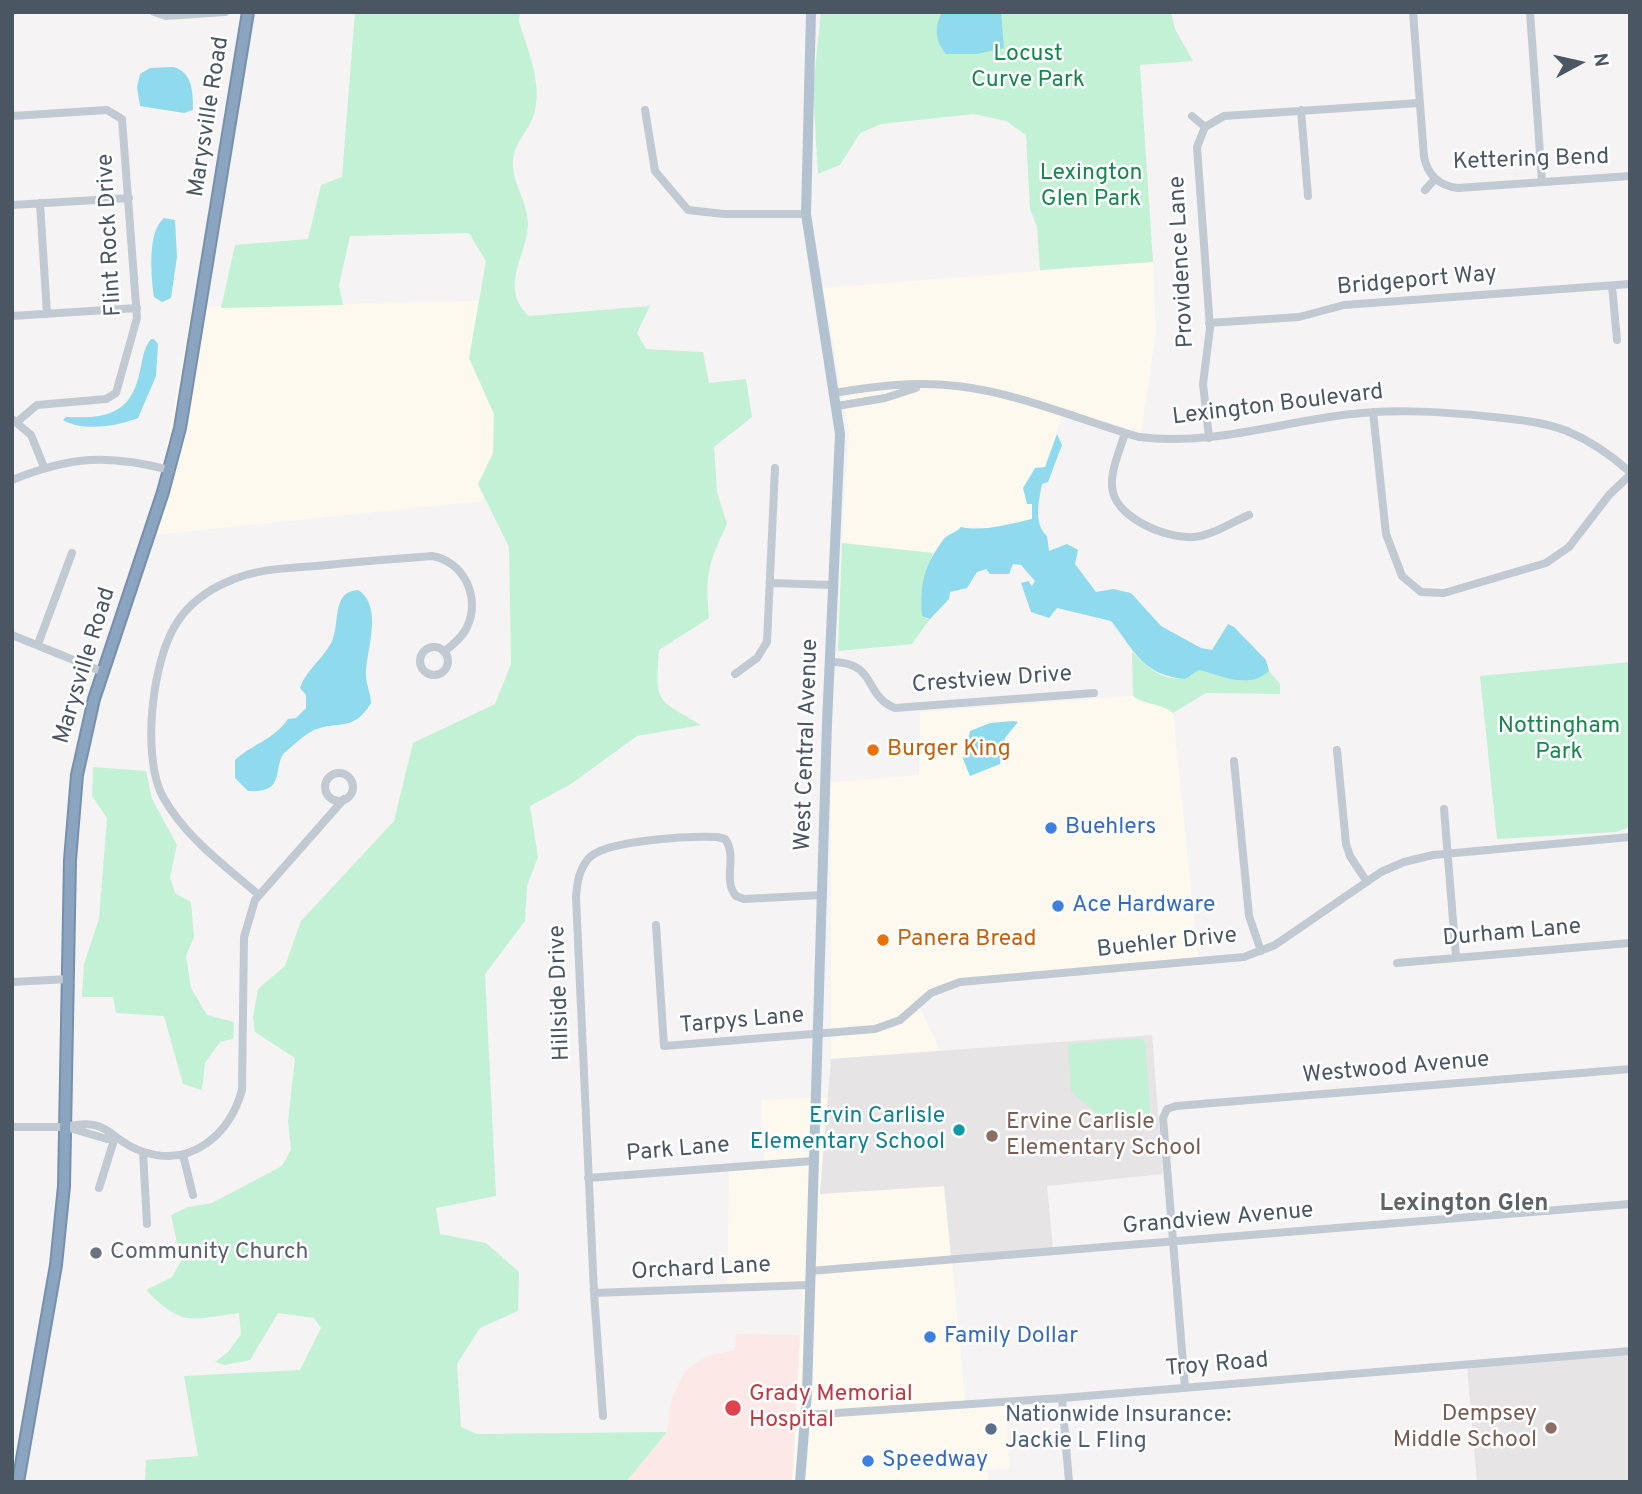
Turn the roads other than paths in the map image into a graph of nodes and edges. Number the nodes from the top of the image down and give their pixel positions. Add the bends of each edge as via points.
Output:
1 (154, 12) edge
2 (225, 12) edge
3 (248, 12) edge
4 (811, 12) edge
5 (1413, 12) edge
6 (1530, 12) edge
7 (1419, 103) junction
8 (645, 110) dead end
9 (1301, 110) junction
10 (12, 116) edge
11 (1192, 116) dead end
12 (1205, 127) junction
13 (1630, 176) edge
14 (1435, 178) junction
15 (1542, 182) junction
16 (1425, 190) dead end
17 (1308, 196) dead end
18 (129, 198) junction
19 (40, 203) junction
20 (12, 205) edge
21 (806, 214) junction
22 (1630, 284) edge
23 (1612, 286) junction
24 (137, 309) junction
25 (47, 314) junction
26 (12, 316) edge
27 (1209, 323) junction
28 (1617, 340) dead end
29 (923, 386) junction
30 (834, 393) junction
31 (837, 406) junction
32 (1373, 411) junction
33 (15, 420) edge
34 (1125, 433) junction
35 (1209, 438) junction
36 (44, 467) junction
37 (775, 468) dead end
38 (170, 470) junction
39 (1630, 473) edge
40 (12, 480) edge
41 (1249, 515) dead end
42 (72, 553) dead end
43 (771, 583) junction
44 (832, 585) junction
45 (12, 635) edge
46 (38, 645) junction
47 (444, 652) dead end
48 (830, 662) junction
49 (103, 672) junction
50 (734, 674) dead end
51 (1094, 693) dead end
52 (1337, 750) dead end
53 (1234, 761) dead end
54 (344, 800) dead end
55 (1444, 809) dead end
56 (1630, 837) edge
57 (1448, 854) junction
58 (1367, 882) junction
59 (259, 895) junction
60 (822, 895) junction
61 (656, 925) dead end
62 (1630, 943) edge
63 (1261, 951) junction
64 (1456, 957) junction
65 (1396, 963) dead end
66 (68, 979) junction
67 (12, 982) edge
68 (820, 1034) junction
69 (1630, 1069) edge
70 (12, 1127) edge
71 (66, 1127) junction
72 (115, 1137) junction
73 (143, 1152) junction
74 (183, 1155) junction
75 (813, 1161) junction
76 (588, 1178) junction
77 (99, 1188) dead end
78 (193, 1195) dead end
79 (1630, 1205) edge
80 (147, 1223) dead end
81 (1174, 1242) junction
82 (810, 1271) junction
83 (809, 1285) junction
84 (594, 1293) junction
85 (1630, 1352) edge
86 (1185, 1388) junction
87 (1062, 1398) junction
88 (806, 1415) junction
89 (603, 1416) dead end
90 (18, 1482) edge
91 (800, 1482) edge
92 (1069, 1482) edge

1 - 2 street via 166,16
3 - 38 highway, Marysville Road via 194,354
4 - 21 main road, West Central Avenue
5 - 7 street, Kettering Bend
6 - 15 street
7 - 9 street
7 - 14 street, Kettering Bend via 1424,157
8 - 21 street via 655,171 688,209
9 - 12 street via 1224,116
9 - 17 street
10 - 18 street, Flint Rock Drive via 107,110 118,114 124,124
11 - 12 street
12 - 27 street, Providence Lane via 1197,156
13 - 15 street, Kettering Bend
14 - 15 street, Kettering Bend via 1458,188
14 - 16 street, Kettering Bend
18 - 19 street
18 - 24 street, Flint Rock Drive
19 - 20 street
19 - 25 street
21 - 30 main road, West Central Avenue
22 - 23 street, Bridgeport Way
23 - 27 street, Bridgeport Way via 1344,305 1299,317
23 - 28 street
24 - 25 street
24 - 33 street, Flint Rock Drive via 116,393 106,399 37,405
25 - 26 street
27 - 35 street, Providence Lane via 1203,397
29 - 30 street, Lexington Boulevard via 883,385
29 - 31 street, Lexington Boulevard
29 - 34 street, Lexington Boulevard via 974,388
30 - 31 main road, West Central Avenue
31 - 44 main road, West Central Avenue via 840,434
32 - 35 street, Lexington Boulevard
32 - 39 street, Lexington Boulevard via 1425,411 1546,424 1589,442
32 - 39 street via 1386,534 1402,576 1421,592 1444,593 1546,563 1569,547
33 - 36 street via 31,435
34 - 35 street, Lexington Boulevard via 1162,440
34 - 41 street via 1112,486 1115,500 1127,516 1192,538
36 - 38 street via 101,458
36 - 40 street
37 - 43 street
38 - 49 highway, Marysville Road
42 - 46 street
43 - 44 street
43 - 50 street via 767,642 757,658
44 - 48 main road, West Central Avenue
45 - 46 street
46 - 49 street
47 - 59 street via 468,626 471,596 465,578 452,563 432,556 262,570 211,590 178,620 167,640 156,691 152,744 157,784 181,825
48 - 51 street, Crestview Drive via 857,667 884,702 895,708
48 - 60 main road, West Central Avenue
49 - 66 highway, Marysville Road via 88,720 75,793
52 - 58 street via 1346,844
53 - 63 street via 1249,916
54 - 59 street
55 - 57 street
56 - 57 street, Buehler Drive
57 - 58 street, Buehler Drive via 1404,862
57 - 64 street
58 - 63 street, Buehler Drive
59 - 74 street via 244,937 242,1090 236,1112 206,1146
60 - 68 main road, West Central Avenue
60 - 76 street, Hillside Drive via 736,896 730,884 730,848 725,839 717,837 608,848 585,863 576,897
61 - 68 street, Tarpys Lane via 664,1046
62 - 64 street, Durham Lane
63 - 68 street, Buehler Drive via 1224,960 960,982 931,993 884,1027
64 - 65 street, Durham Lane
66 - 67 street
66 - 71 highway, Marysville Road
68 - 75 main road, West Central Avenue
69 - 81 street, Westwood Avenue via 1176,1105 1167,1109 1163,1118
70 - 71 street
71 - 72 street via 84,1123 109,1129
71 - 90 highway, Marysville Road via 58,1249
72 - 73 street
72 - 77 street
73 - 74 street
73 - 80 street
74 - 78 street
75 - 76 street, Park Lane
75 - 82 main road, West Central Avenue
76 - 84 street, Hillside Drive
79 - 81 street, Grandview Avenue
81 - 82 street, Grandview Avenue
81 - 86 street
82 - 83 main road, West Central Avenue
83 - 84 street, Orchard Lane
83 - 88 main road, West Central Avenue
84 - 89 street, Hillside Drive
85 - 86 street, Troy Road
86 - 87 street, Troy Road
87 - 88 street, Troy Road
87 - 92 street
88 - 91 main road, West Central Avenue

